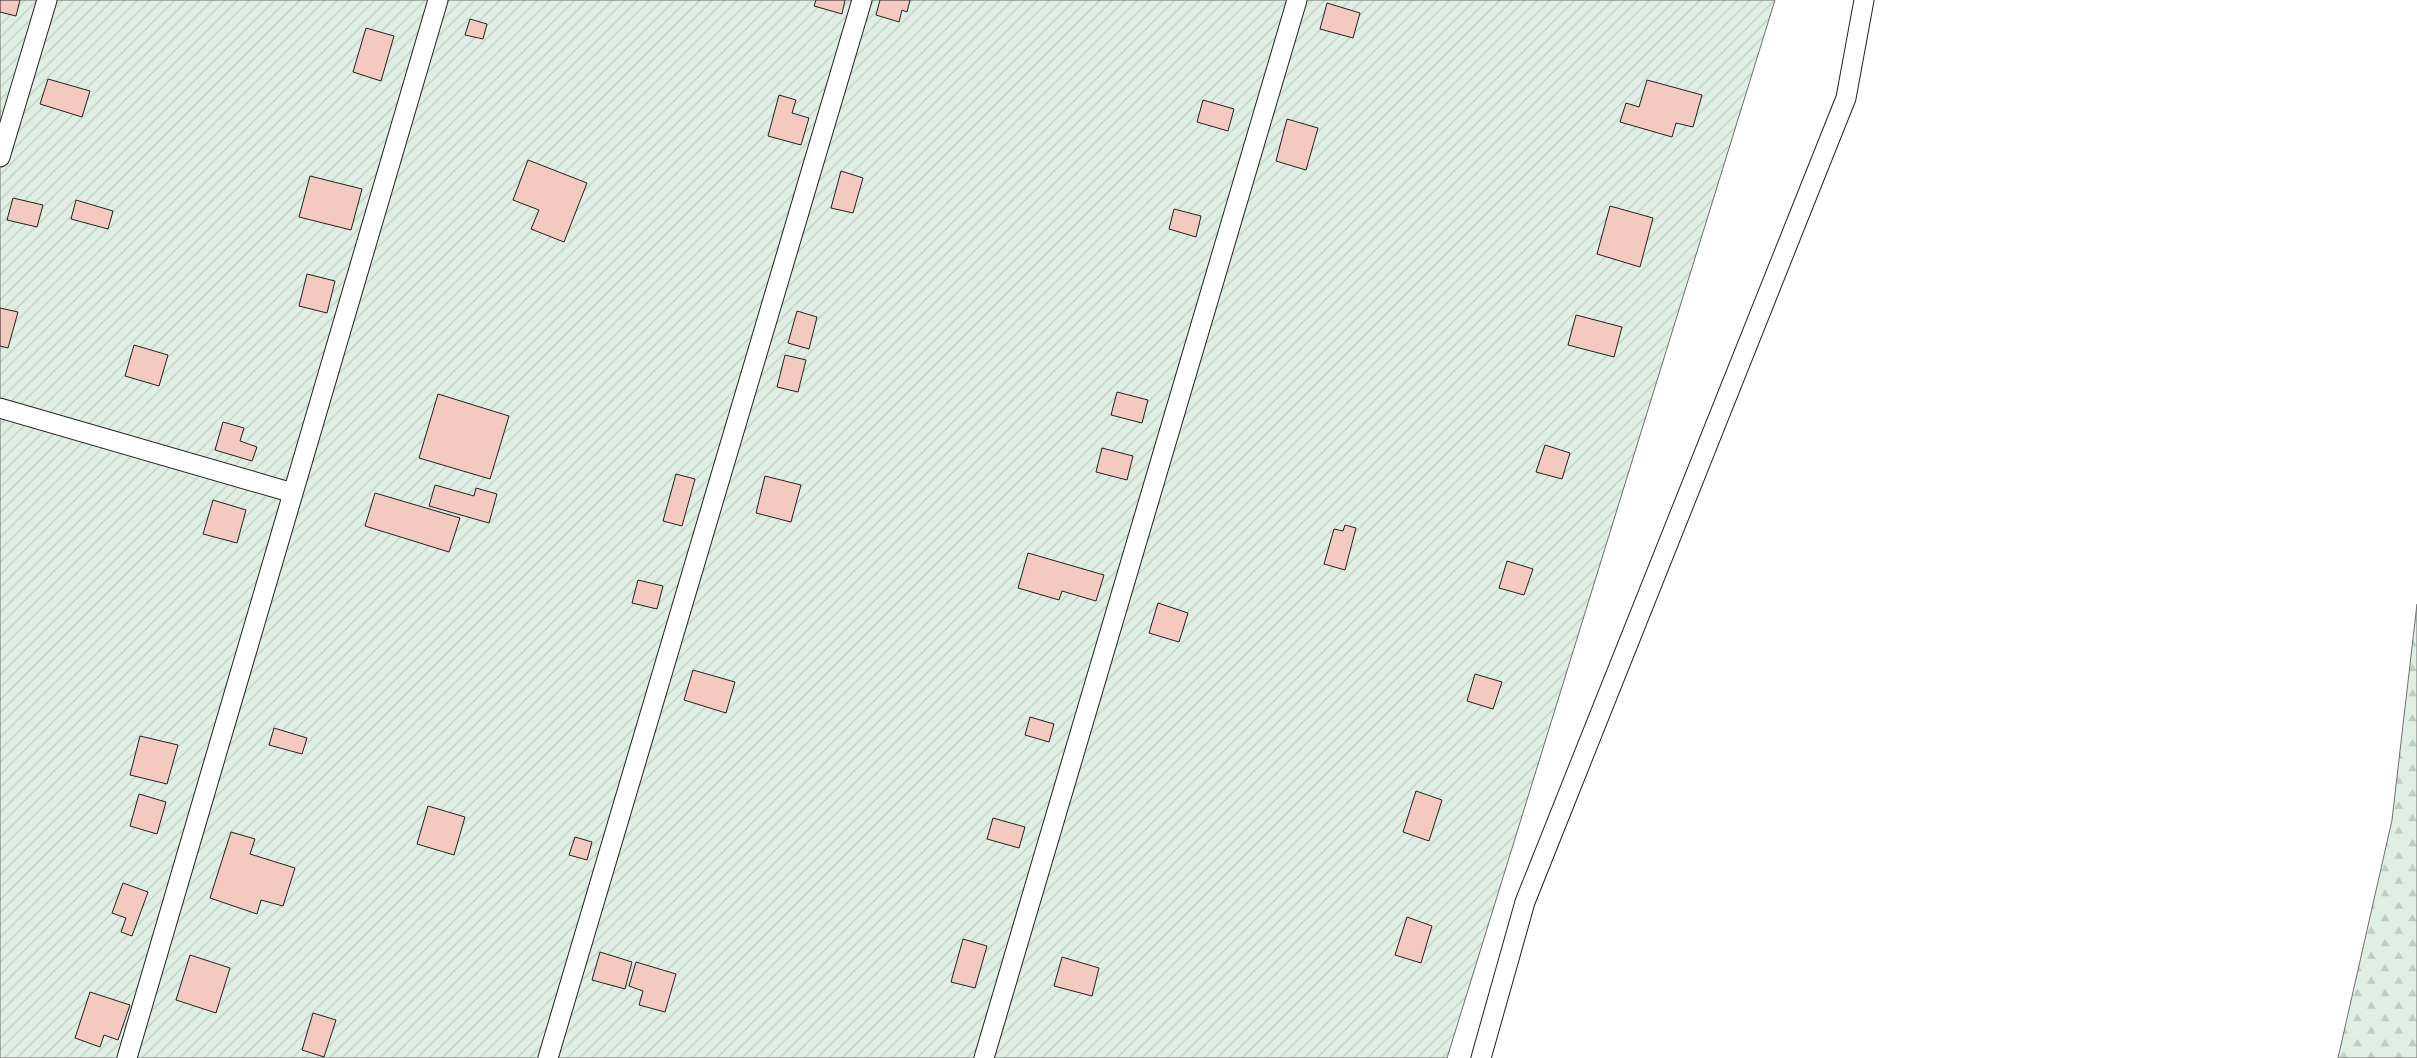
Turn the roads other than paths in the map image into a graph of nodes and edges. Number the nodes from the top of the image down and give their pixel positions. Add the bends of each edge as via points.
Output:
1 (47, 0) edge
2 (438, 0) edge
3 (862, 0) edge
4 (1297, 0) edge
5 (1864, 0) edge
6 (0, 157) edge
7 (0, 408) edge
8 (293, 493) junction
9 (127, 1058) edge
10 (548, 1058) edge
11 (984, 1058) edge
12 (1481, 1058) edge

1 - 6 lane
2 - 8 lane
3 - 10 lane
4 - 11 lane
5 - 12 lane via 1846,98 1524,902
7 - 8 lane
8 - 9 lane

